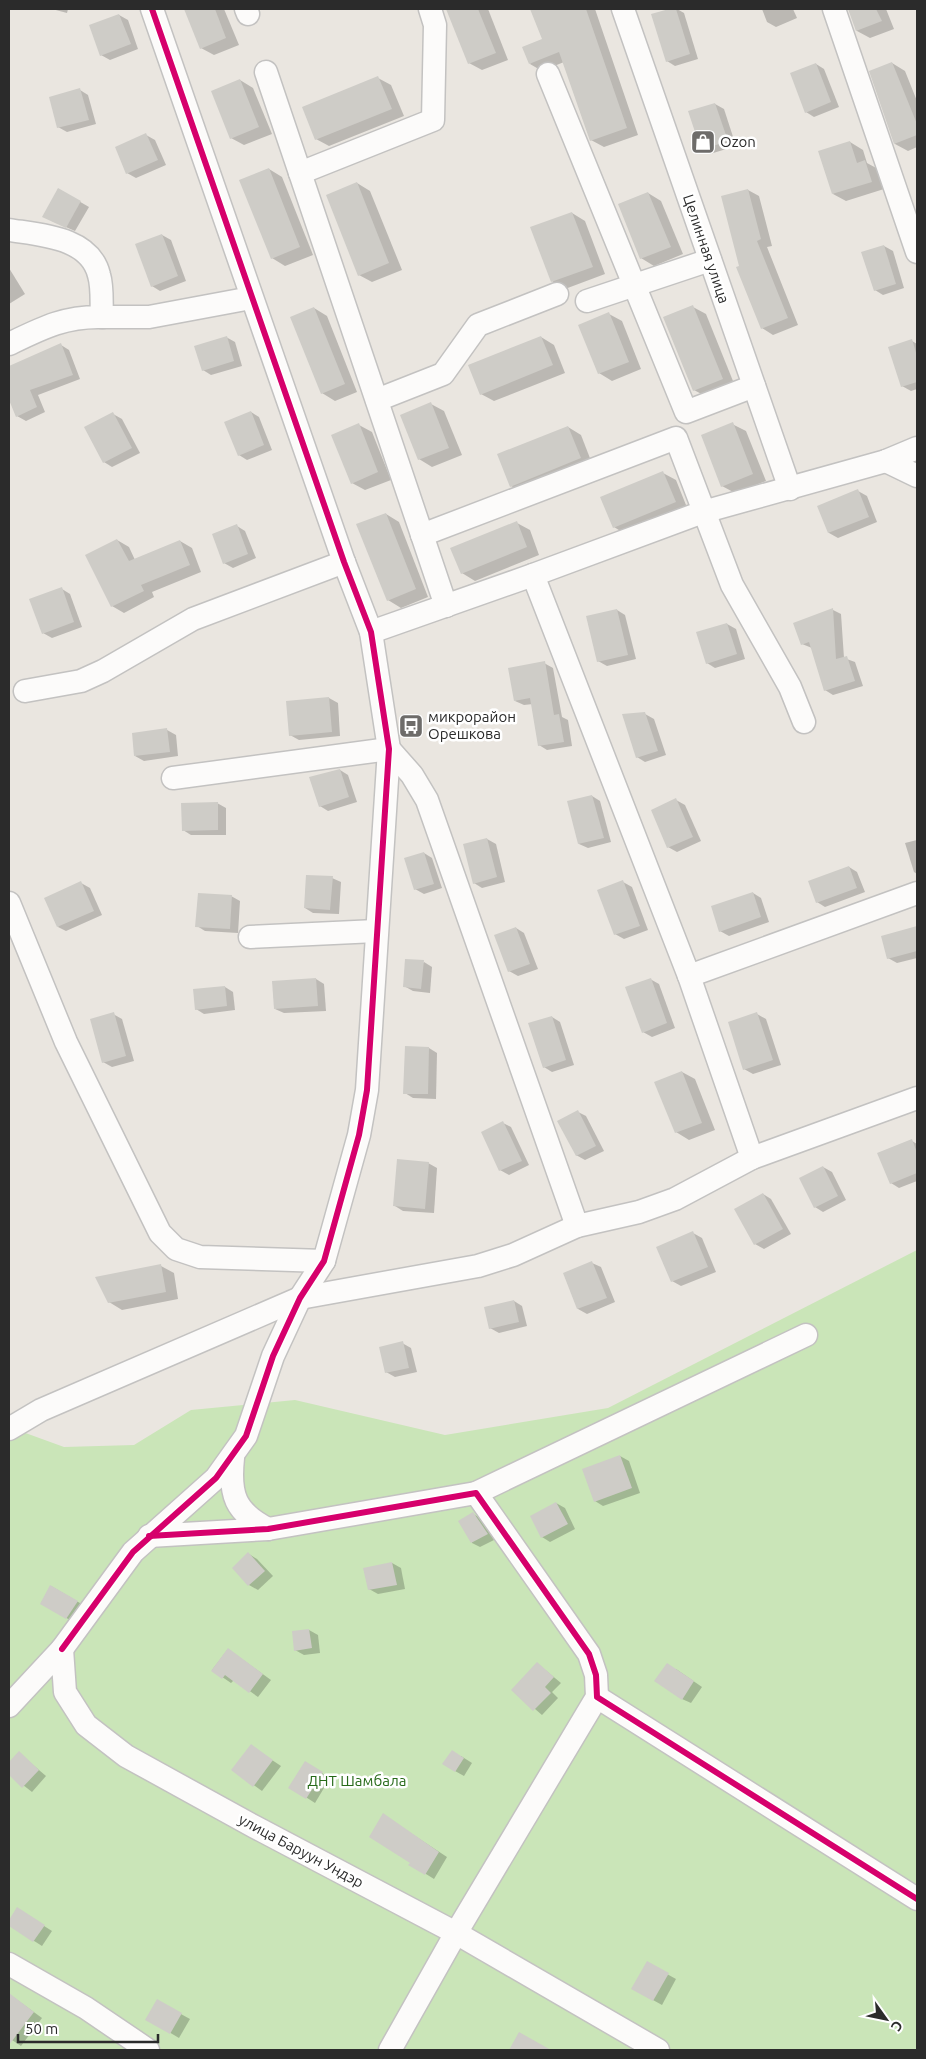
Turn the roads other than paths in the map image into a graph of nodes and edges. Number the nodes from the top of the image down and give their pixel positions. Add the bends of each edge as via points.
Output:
1 (152, 9) edge
2 (430, 9) edge
3 (623, 9) edge
4 (834, 9) edge
5 (266, 72) dead end
6 (548, 74) dead end
7 (300, 173) junction
8 (9, 230) edge
9 (917, 252) edge
10 (710, 260) junction
11 (634, 286) junction
12 (556, 294) dead end
13 (251, 298) junction
14 (588, 302) dead end
15 (102, 317) junction
16 (9, 344) edge
17 (754, 386) junction
18 (377, 400) junction
19 (917, 448) edge
20 (886, 461) junction
21 (917, 476) edge
22 (790, 489) junction
23 (703, 512) junction
24 (422, 535) junction
25 (344, 562) junction
26 (533, 576) junction
27 (446, 606) junction
28 (371, 632) junction
29 (25, 691) dead end
30 (804, 722) dead end
31 (389, 749) junction
32 (173, 778) dead end
33 (917, 893) edge
34 (9, 903) edge
35 (376, 931) junction
36 (250, 937) dead end
37 (689, 976) junction
38 (917, 1098) edge
39 (752, 1158) junction
40 (577, 1226) junction
41 (324, 1261) junction
42 (300, 1298) junction
43 (806, 1335) dead end
44 (9, 1429) edge
45 (233, 1458) junction
46 (476, 1493) junction
47 (268, 1529) junction
48 (149, 1536) junction
49 (62, 1649) junction
50 (597, 1697) junction
51 (9, 1706) edge
52 (917, 1898) edge
53 (456, 1933) junction
54 (9, 1964) edge
55 (148, 2050) edge
56 (390, 2050) edge
57 (658, 2050) edge

1 - 13 street
2 - 7 street via 434,25 433,120
3 - 10 street, Целинная улица
4 - 9 street
5 - 7 street
6 - 11 street
7 - 18 street
8 - 15 street via 56,238 77,246 92,258 99,275
10 - 11 street
10 - 17 street, Целинная улица
11 - 14 street
11 - 17 street via 686,412
12 - 18 street via 478,325 443,374
13 - 15 street via 149,317
13 - 25 street
15 - 16 street via 80,316 56,322
17 - 22 street, Целинная улица
18 - 24 street
19 - 20 street
20 - 21 street
20 - 22 street
22 - 23 street
23 - 24 street via 676,438
23 - 26 street
23 - 30 street via 732,585 790,687
24 - 27 street
25 - 28 street
25 - 29 street via 193,619 103,672 81,681
26 - 27 street
26 - 37 street
27 - 28 street
28 - 31 street
31 - 32 street
31 - 35 street
31 - 40 street via 412,775 427,800
33 - 37 street
34 - 41 street via 66,1042 160,1233 176,1249 200,1257
35 - 36 street
35 - 41 street via 367,1090 359,1135
37 - 39 street
38 - 39 street
39 - 40 street via 675,1199 640,1212
40 - 42 street via 513,1255 478,1266
41 - 42 street
42 - 44 street via 41,1410
42 - 45 street via 264,1380 246,1436
43 - 46 street
45 - 47 street via 230,1481 236,1502 249,1519
45 - 48 street via 216,1478
46 - 47 street
46 - 50 street via 589,1654 596,1674
47 - 48 street
48 - 49 street via 133,1552
49 - 51 street
49 - 53 street, улица Баруун Ундэр via 65,1692 86,1725 126,1756
50 - 52 street
50 - 53 street
53 - 56 street
53 - 57 street, улица Баруун Ундэр
54 - 55 street via 86,2008

